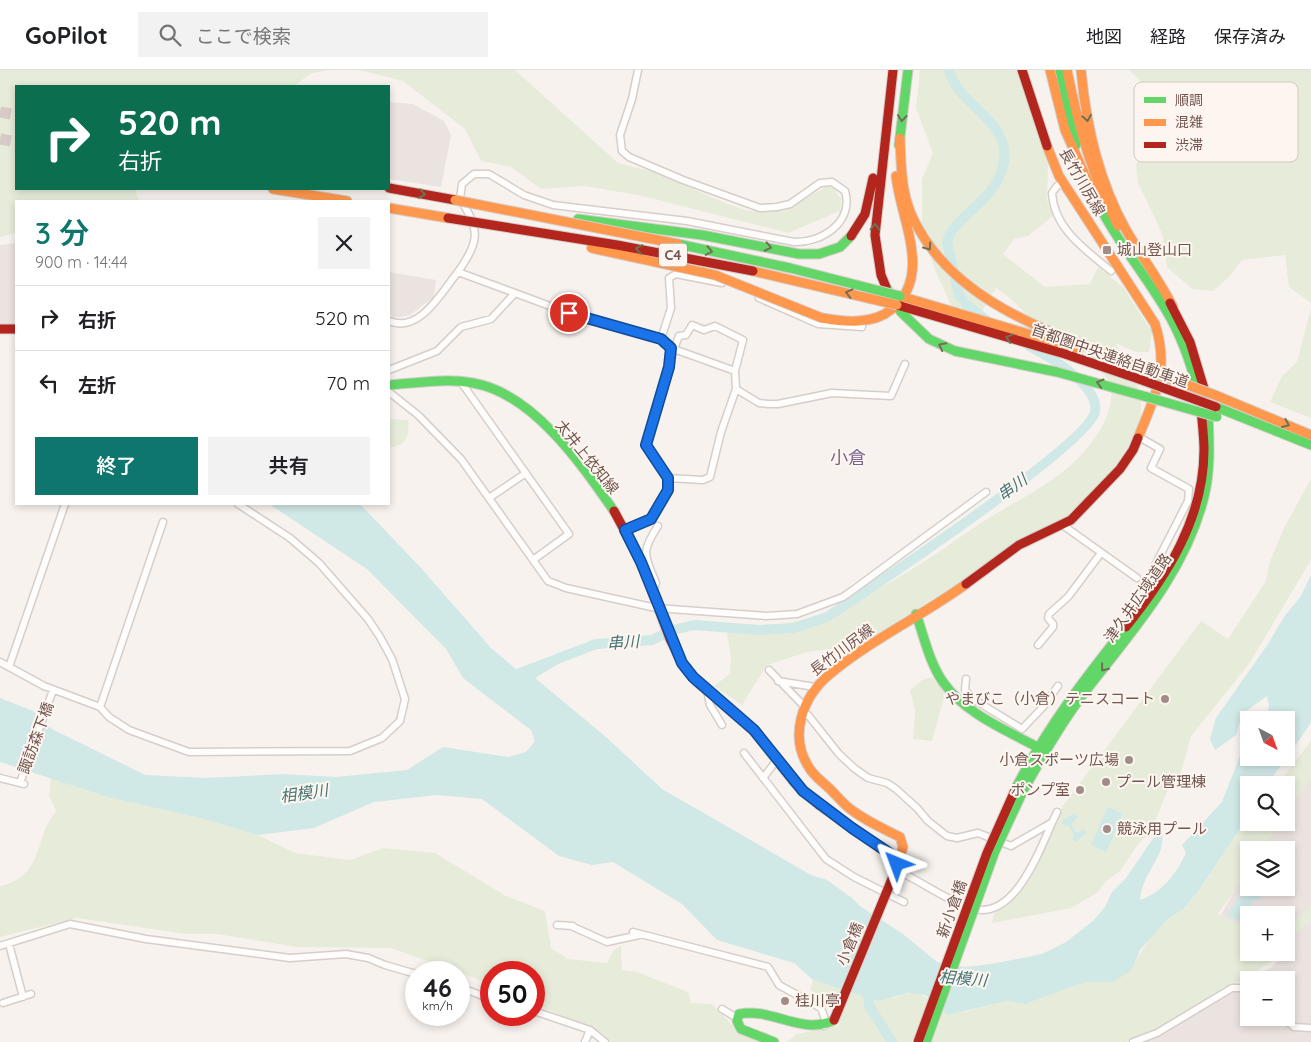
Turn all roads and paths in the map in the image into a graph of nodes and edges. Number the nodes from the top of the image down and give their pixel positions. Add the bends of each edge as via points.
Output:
1 (638, 70) edge
2 (892, 70) edge
3 (1022, 70) edge
4 (1050, 70) edge
5 (1060, 70) edge
6 (1067, 70) edge
7 (1081, 70) edge
8 (907, 71) edge
9 (900, 138) junction
10 (885, 141) junction
11 (1063, 183) junction
12 (390, 188) edge
13 (279, 190) edge
14 (1093, 193) junction
15 (341, 200) edge
16 (390, 208) edge
17 (494, 208) junction
18 (448, 218) junction
19 (1111, 271) dead end
20 (458, 272) junction
21 (515, 293) junction
22 (1173, 307) junction
23 (390, 322) edge
24 (862, 327) dead end
25 (0, 329) edge
26 (15, 329) edge
27 (661, 339) junction
28 (672, 349) junction
29 (905, 364) dead end
30 (1142, 369) junction
31 (390, 370) edge
32 (735, 371) junction
33 (461, 382) junction
34 (390, 385) edge
35 (736, 389) junction
36 (390, 393) edge
37 (1217, 412) junction
38 (1311, 435) edge
39 (1138, 437) junction
40 (1311, 445) edge
41 (526, 473) junction
42 (668, 478) junction
43 (986, 492) dead end
44 (489, 498) junction
45 (65, 505) edge
46 (239, 505) edge
47 (163, 522) dead end
48 (658, 526) dead end
49 (1064, 526) junction
50 (625, 530) junction
51 (1101, 554) junction
52 (532, 560) junction
53 (1137, 578) dead end
54 (1148, 579) dead end
55 (653, 591) junction
56 (660, 610) junction
57 (916, 614) junction
58 (1038, 645) dead end
59 (0, 662) edge
60 (9, 667) junction
61 (769, 670) dead end
62 (966, 679) dead end
63 (778, 681) junction
64 (1058, 686) dead end
65 (815, 687) junction
66 (707, 690) junction
67 (52, 693) junction
68 (100, 708) junction
69 (803, 709) junction
70 (989, 714) junction
71 (722, 725) dead end
72 (1041, 750) junction
73 (744, 754) dead end
74 (777, 760) junction
75 (0, 778) edge
76 (763, 778) junction
77 (1019, 790) junction
78 (1057, 812) dead end
79 (1051, 823) junction
80 (898, 859) junction
81 (896, 870) junction
82 (892, 880) joint
83 (904, 902) dead end
84 (557, 925) dead end
85 (571, 926) junction
86 (579, 926) dead end
87 (633, 932) dead end
88 (642, 934) junction
89 (9, 944) junction
90 (0, 946) edge
91 (405, 971) edge
92 (1240, 988) edge
93 (31, 994) dead end
94 (23, 997) junction
95 (2, 1003) dead end
96 (722, 1009) dead end
97 (545, 1015) edge
98 (737, 1018) junction
99 (824, 1026) junction
100 (1293, 1026) edge
101 (1311, 1028) edge
102 (590, 1030) junction
103 (585, 1042) edge
104 (605, 1042) edge
105 (774, 1042) edge
106 (918, 1042) edge
107 (926, 1042) edge
108 (1133, 1042) edge

1 - 20 street via 620,135 622,151 629,157 760,208 790,204 820,183 832,182 842,187 847,197 841,220 830,232 817,239 794,242 687,222 553,205 518,192 489,174 474,174 465,180 460,200 473,219 476,236 471,253
2 - 10 main road
3 - 11 main road, 長竹川尻線 via 1049,152
4 - 14 main road via 1065,130
5 - 14 main road, 津久井広域道路 via 1074,138
6 - 22 main road, 津久井広域道路 via 1082,141 1102,196 1126,239
7 -> 22 main road via 1088,127 1103,180 1125,227 1161,282
8 -> 9 main road
9 - 18 main road, bridge via 896,186 914,270 912,283 904,299 893,310 870,320 846,322 822,318 727,278 694,269 546,238 482,229
9 -> 30 main road via 907,203 926,243 941,263 968,287 996,304
17 -> 10 main road, bridge via 713,237 799,254 825,253 848,242 859,227
37 -> 10 main road, bridge via 1058,372 971,356 949,350 929,339 905,318 881,275 875,226
11 - 19 street via 1052,193 1059,220 1068,233
11 - 39 main road, 長竹川尻線 via 1139,298 1155,324 1161,342 1163,362 1154,399
12 -> 17 main road, C4, bridge
13 - 15 main road
14 - 72 main road, 津久井広域道路 via 1184,345 1201,408 1202,463 1192,519 1171,566 1142,608 1071,696
16 - 18 main road, C4
17 -> 30 main road, 首都圏中央連絡自動車道 / C4, bridge via 811,273 900,296
37 -> 18 main road, 首都圏中央連絡自動車道 / C4, bridge via 1065,354 897,305 719,264
20 - 21 street
20 - 23 street via 424,314 401,324
21 - 27 street via 587,320
21 - 31 street via 491,319 461,327 438,351
22 -> 72 main road, 津久井広域道路 via 1195,354 1208,410 1209,467 1200,517 1186,553 1167,586
24 - 27 street via 818,324 711,280 676,274 669,278 671,308
25 - 26 main road
27 - 28 street
28 - 32 street
28 - 32 street via 679,336 686,335 692,326 704,330 715,326 743,340
28 - 42 street via 646,445
29 - 35 street via 891,396 832,393 768,404
30 -> 38 main road, 首都圏中央連絡自動車道 / C4, bridge
32 - 35 street
33 - 34 main road, 太井上依知線
33 - 41 street
33 - 50 main road, 太井上依知線 via 485,385 498,391 547,428 591,478
35 - 42 street via 720,432 710,477 703,480
36 - 44 street via 445,441
37 - 40 main road
39 - 49 main road, 長竹川尻線 via 1125,463
39 - 54 street via 1160,449 1150,468 1189,490 1188,501
41 - 44 street
41 - 52 street via 569,534
42 - 50 street via 667,495 659,502 651,519
43 - 56 street via 848,593 814,608 797,614 766,616
44 - 52 street
45 - 60 street
46 - 68 street via 298,545 332,577 368,620 388,650 404,694 405,705 400,721 382,738 350,751 202,753 178,750 129,730
47 - 68 street
48 - 55 street via 646,546 646,557 656,583
49 - 51 street
49 - 57 main road, 長竹川尻線 via 1019,545 948,597
50 - 55 main road, 太井上依知線
51 - 53 street
51 - 58 street via 1068,597 1049,614 1053,627
52 - 56 street via 548,581
55 - 56 main road, 太井上依知線
56 - 66 main road, 太井上依知線 via 671,642 688,671
57 - 65 main road, 長竹川尻線
57 - 70 main road via 945,685 960,700
59 - 60 street
60 - 67 street
61 - 63 street
62 - 70 street via 965,690
63 - 65 street
63 - 69 street
64 - 70 street via 1022,729
65 - 69 main road, 長竹川尻線
66 - 71 street via 710,705
66 - 74 main road, 太井上依知線 via 750,726
67 - 68 street
67 - 75 street, 諏訪森下橋 via 22,783
69 - 79 street via 854,768 868,778 896,789 947,836 957,838 978,833 1011,846
69 - 80 main road, 長竹川尻線 via 800,740 810,769 854,813 899,836 903,841
70 - 72 main road
72 - 77 main road, 津久井広域道路
73 - 76 street
74 - 76 street
74 - 80 main road, 太井上依知線 via 813,800
76 - 83 street via 826,860
77 - 106 main road, 新小倉橋, bridge via 987,853
77 - 107 main road, 新小倉橋, bridge
78 - 79 street
79 - 81 street via 1024,881 1014,894 992,908 970,911
80 - 81 main road, 長竹川尻線
81 - 82 main road, 長竹川尻線
82 - 99 main road, 小倉橋, bridge via 834,1020
84 - 85 street
85 - 86 street
85 - 88 street via 607,942
87 - 88 street
88 - 99 street via 768,968 777,983 821,1008
89 - 90 street
89 - 91 street via 70,924 146,939 290,958 346,954
89 - 94 street
92 - 108 street via 1232,988 1157,1033
93 - 94 street
94 - 95 street
96 - 98 street
97 - 102 street
98 - 99 main road via 747,1012
98 - 105 main road via 742,1029
100 - 101 street
102 - 103 street
102 - 104 street

